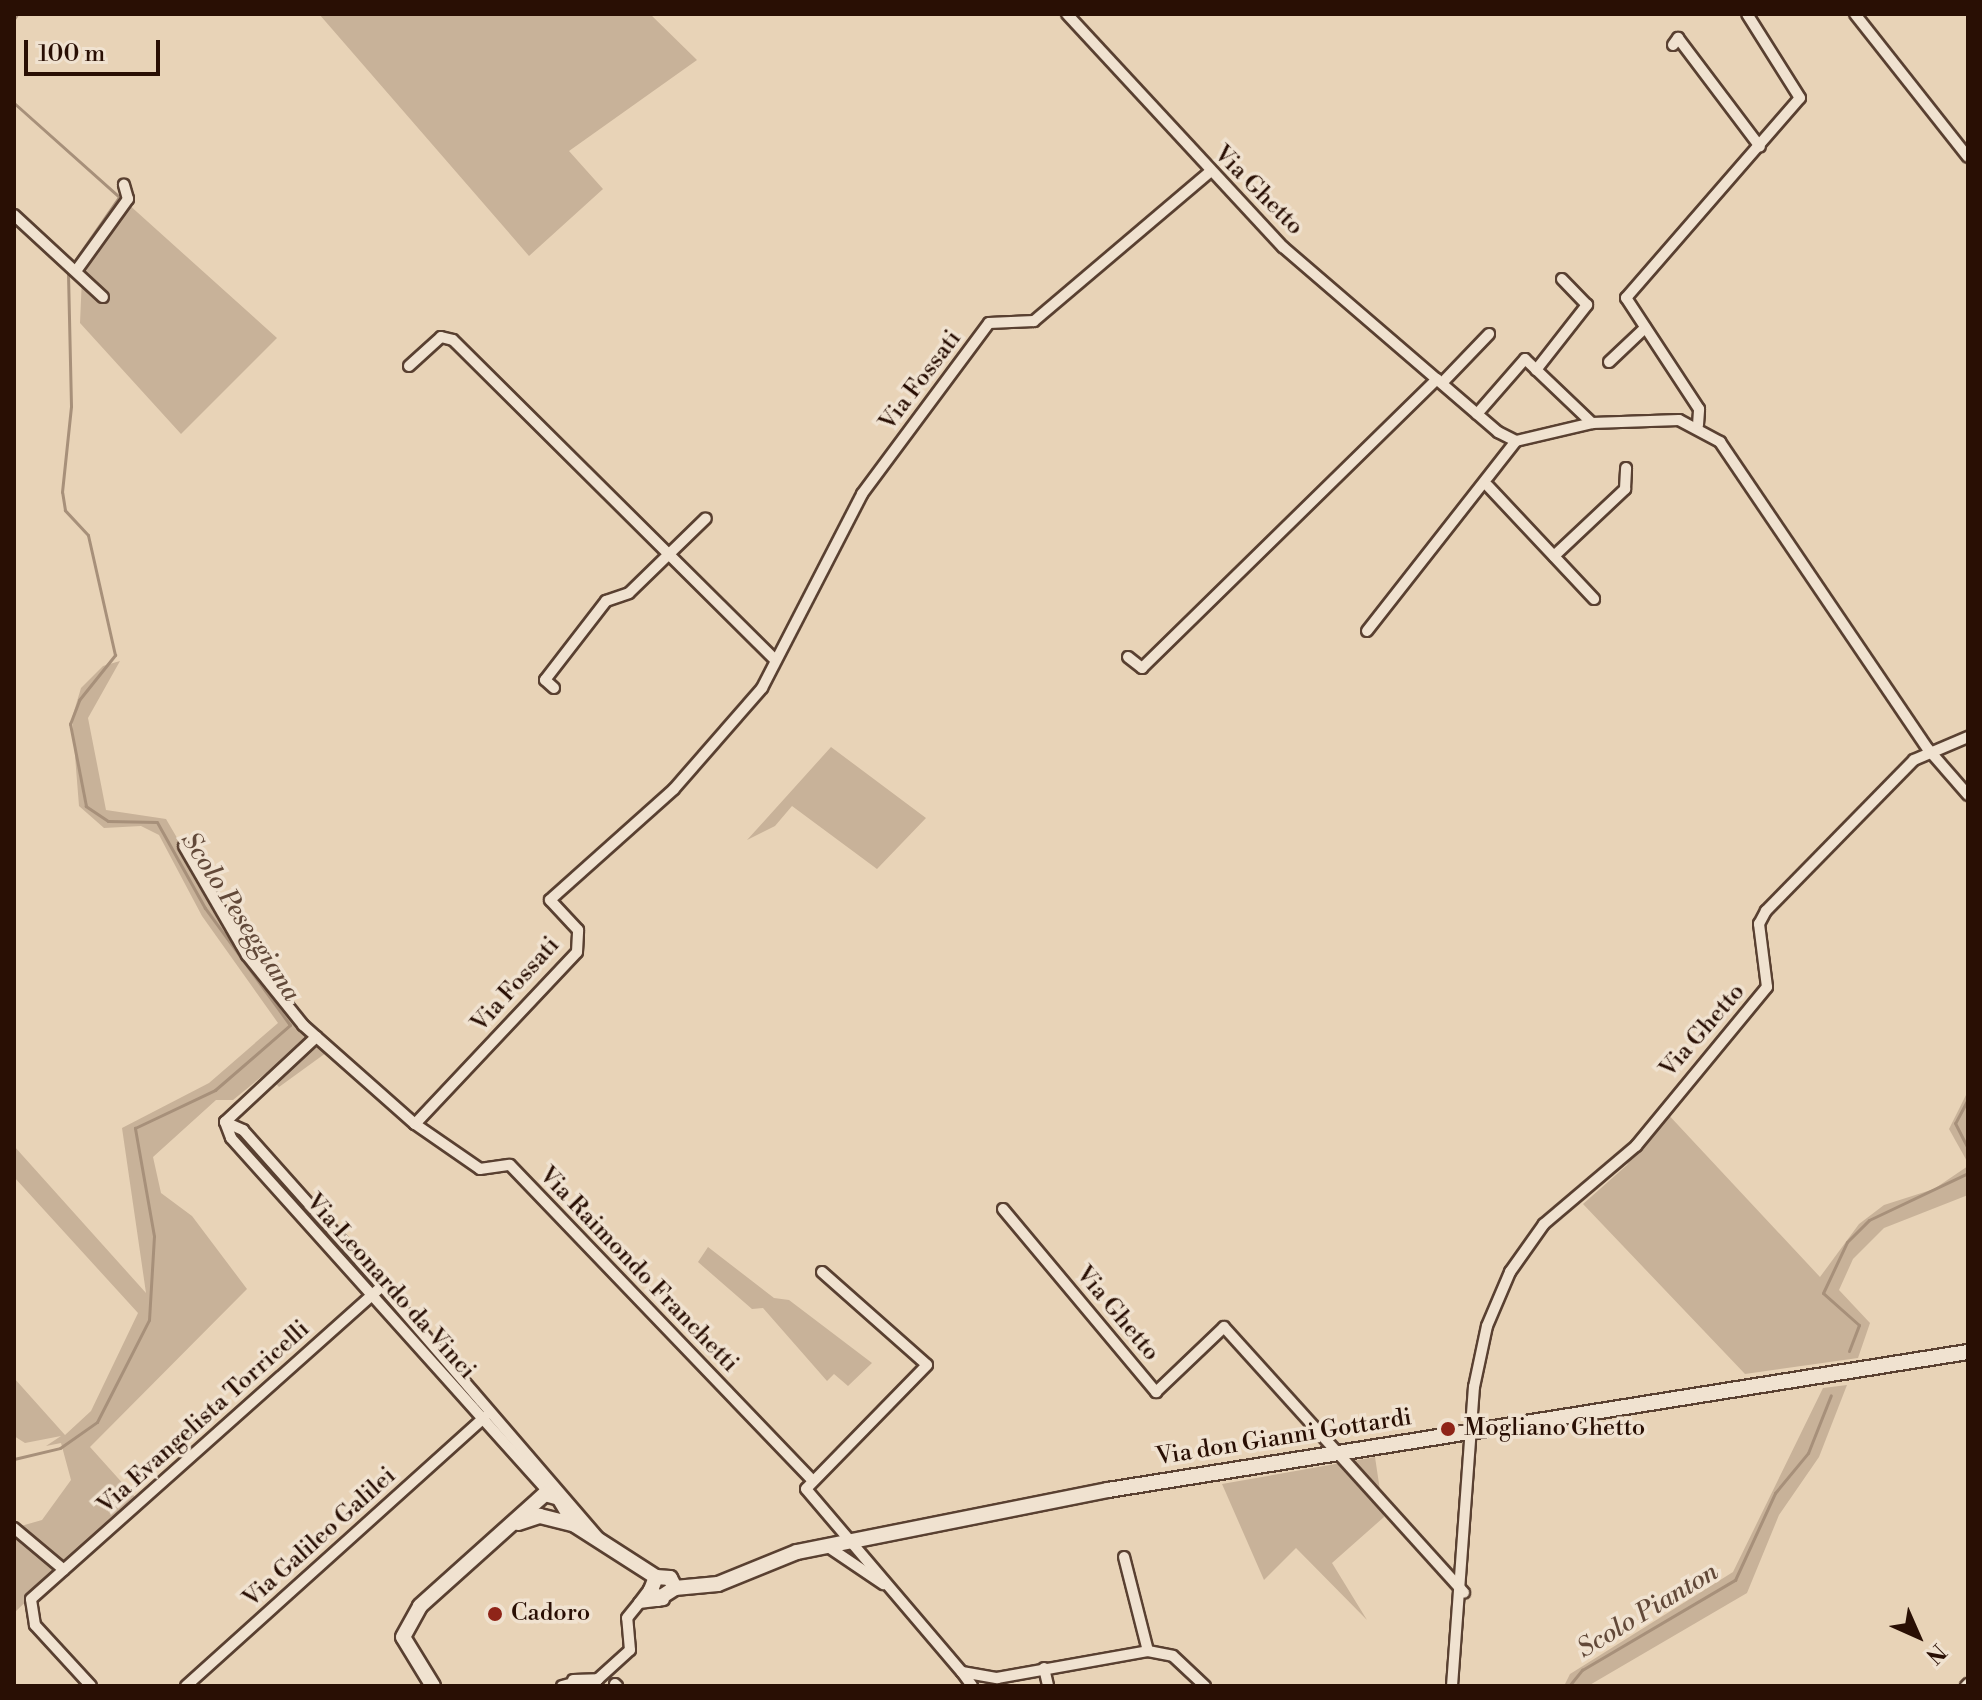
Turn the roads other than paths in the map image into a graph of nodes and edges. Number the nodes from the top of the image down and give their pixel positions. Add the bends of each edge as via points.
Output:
1 (1067, 14) edge
2 (1747, 14) edge
3 (1855, 14) edge
4 (1673, 45) dead end
5 (1760, 147) junction
6 (1968, 157) edge
7 (1210, 172) junction
8 (124, 185) dead end
9 (14, 215) edge
10 (72, 267) junction
11 (1562, 279) dead end
12 (103, 297) dead end
13 (1645, 328) junction
14 (1489, 334) dead end
15 (1609, 362) dead end
16 (409, 366) dead end
17 (1536, 370) junction
18 (1440, 381) junction
19 (1477, 414) junction
20 (1592, 423) junction
21 (1698, 425) junction
22 (1516, 441) junction
23 (1626, 468) dead end
24 (1488, 486) junction
25 (706, 518) dead end
26 (1554, 556) junction
27 (670, 557) junction
28 (1594, 599) dead end
29 (1367, 631) dead end
30 (1128, 657) dead end
31 (775, 660) junction
32 (554, 688) dead end
33 (1968, 737) edge
34 (1928, 749) junction
35 (1968, 795) edge
36 (184, 846) dead end
37 (316, 1037) junction
38 (225, 1122) junction
39 (415, 1124) junction
40 (1003, 1209) dead end
41 (822, 1272) dead end
42 (382, 1286) junction
43 (371, 1296) junction
44 (1968, 1352) edge
45 (492, 1410) junction
46 (481, 1420) junction
47 (1472, 1429) junction
48 (1338, 1452) junction
49 (813, 1481) junction
50 (547, 1506) junction
51 (14, 1528) edge
52 (846, 1542) junction
53 (605, 1546) junction
54 (827, 1546) junction
55 (1124, 1557) dead end
56 (64, 1570) junction
57 (653, 1582) junction
58 (888, 1587) junction
59 (675, 1588) junction
60 (1464, 1593) junction
61 (664, 1600) junction
62 (639, 1603) junction
63 (1148, 1651) junction
64 (1044, 1668) junction
65 (962, 1672) junction
66 (996, 1682) edge
67 (577, 1683) edge
68 (595, 1683) edge
69 (91, 1686) edge
70 (186, 1686) edge
71 (433, 1686) edge
72 (562, 1686) edge
73 (972, 1686) edge
74 (1048, 1686) edge
75 (1205, 1686) edge
76 (1452, 1686) edge

1 - 7 street, Via Ghetto
2 - 5 street via 1800,94
3 - 6 street
4 - 5 street via 1678,38
5 - 13 street via 1630,288 1626,298
7 - 18 street, Via Ghetto via 1283,247
7 - 31 street, Via Fossati via 1034,321 989,323 862,494
8 - 10 street via 128,199
9 - 10 street
10 - 12 street
11 - 17 street via 1587,305
13 - 15 street
13 - 21 street via 1699,409
14 - 18 street
16 - 27 street via 441,337 453,340
17 - 19 street via 1525,359
17 - 20 street
18 - 19 street, Via Ghetto
18 - 30 street via 1142,668
19 - 22 street, Via Ghetto
20 - 21 street
20 - 22 street
21 - 34 street via 1720,442
22 - 24 street
23 - 26 street via 1625,489
24 - 26 street
24 - 29 street
25 - 27 street
26 - 28 street
27 - 31 street
27 - 32 street via 629,593 606,601 545,680
31 - 39 street, Via Fossati via 721,740 550,900 578,930 577,952
33 - 34 street
34 - 35 street
34 - 47 street, Via Ghetto via 1766,911 1759,924 1767,987 1636,1146 1544,1224 1510,1272 1487,1326
36 - 37 street via 247,955
37 - 38 street
37 - 39 street
38 - 42 street via 243,1130
38 - 43 street, Via Leonardo da Vinci via 231,1138
39 - 49 street, Via Raimondo Franchetti via 480,1169 510,1165
40 - 48 street, Via Ghetto via 1156,1392 1224,1327
41 - 49 street via 927,1365
42 - 43 street, Via Evangelista Torricelli
42 - 45 street
43 - 46 street, Via Leonardo da Vinci
43 - 56 street, Via Evangelista Torricelli
44 - 47 main road, Via don Gianni Gottardi
45 - 46 street, Via Galileo Galilei
45 - 53 street via 599,1529
46 - 50 street, Via Leonardo da Vinci via 530,1475
46 - 70 street, Via Galileo Galilei
47 - 48 main road, Via don Gianni Gottardi
47 - 60 street, Via Ghetto
48 - 52 main road, Via don Gianni Gottardi
48 - 60 street, Via Ghetto
49 - 52 street, Via Raimondo Franchetti via 806,1489
50 - 53 main road
50 - 71 main road via 513,1525 405,1625 407,1650
51 - 56 street
52 - 54 main road, Via don Gianni Gottardi
52 - 58 street
53 - 57 main road
54 - 58 street
54 - 59 main road, Via don Gianni Gottardi via 718,1584
55 - 63 street
56 - 69 street, Via Evangelista Torricelli via 31,1599 35,1625
57 - 59 main road via 670,1578
57 - 61 main road
57 - 62 street
58 - 65 street
59 - 61 main road
60 - 76 street, Via Ghetto
61 - 62 street
62 - 68 street via 627,1618 630,1650
63 - 64 street
63 - 75 street via 1173,1656
64 - 66 street
64 - 74 street
65 - 66 street
65 - 73 street
67 - 68 street
67 - 72 street

